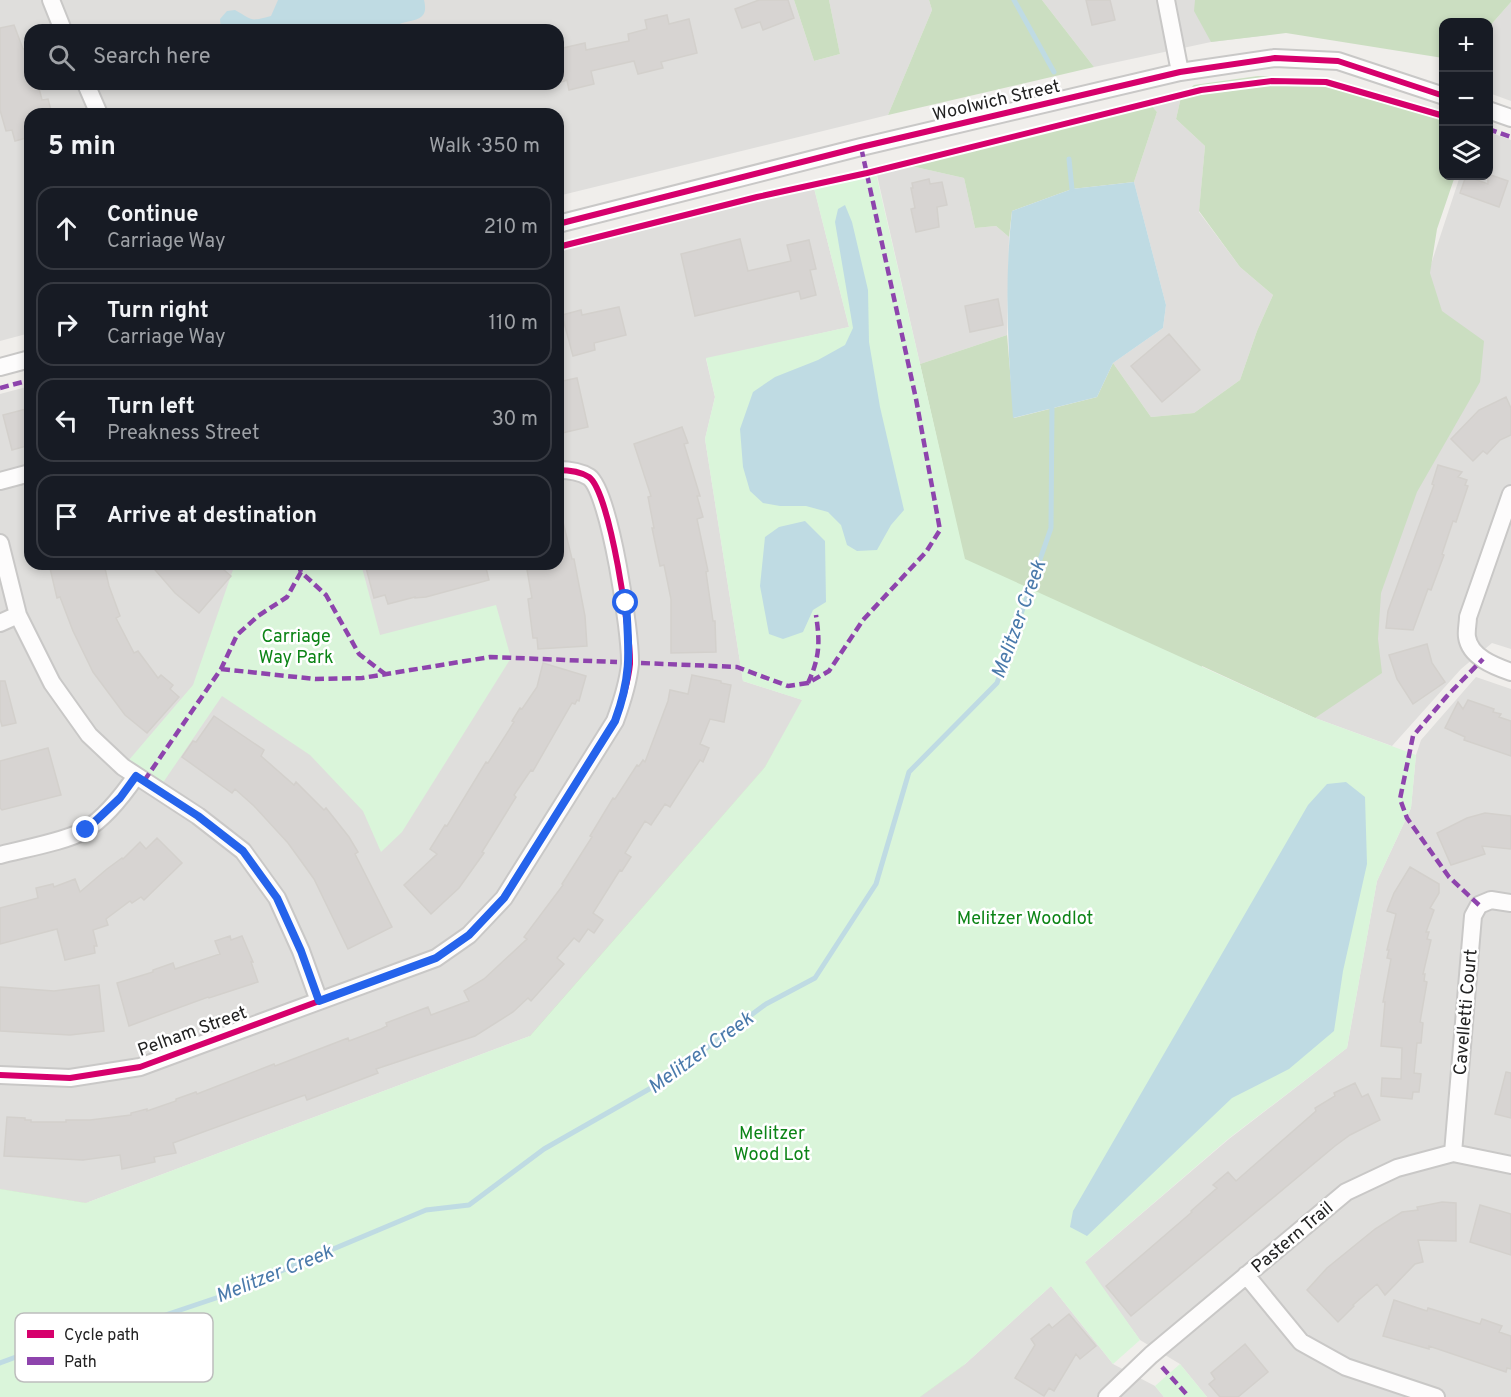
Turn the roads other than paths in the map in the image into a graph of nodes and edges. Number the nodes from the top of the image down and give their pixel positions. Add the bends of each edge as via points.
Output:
1 (51, 0) edge
2 (1166, 0) edge
3 (61, 24) edge
4 (1180, 72) junction
5 (89, 90) edge
6 (1439, 95) edge
7 (96, 108) edge
8 (1493, 112) edge
9 (1511, 118) edge
10 (564, 222) edge
11 (24, 361) edge
12 (0, 367) edge
13 (564, 470) edge
14 (24, 475) edge
15 (0, 481) edge
16 (1511, 494) edge
17 (0, 543) edge
18 (18, 615) junction
19 (0, 623) edge
20 (1511, 672) edge
21 (136, 776) junction
22 (0, 855) edge
23 (1511, 903) edge
24 (319, 1001) junction
25 (0, 1075) edge
26 (1454, 1153) junction
27 (1511, 1165) edge
28 (1246, 1275) junction
29 (1107, 1397) edge
30 (1436, 1397) edge

1 - 3 street
2 - 4 street
4 - 6 street, Woolwich Street via 1275,58 1338,61
4 - 10 street, Woolwich Street
5 - 7 street
8 - 9 street
11 - 12 street
13 - 24 street, Pelham Street via 590,478 601,494 626,603 630,663 625,696 615,721 504,898 469,935 436,958
14 - 15 street
16 - 20 street via 1468,617 1467,637 1473,651 1483,659
17 - 18 street
18 - 19 street
18 - 21 street via 52,682 89,735
21 - 22 street via 120,798 86,830
21 - 24 street via 243,851 277,898
23 - 26 street, Cavelletti Court via 1491,900 1479,905 1473,916
24 - 25 street, Pelham Street via 140,1067 70,1078
26 - 27 street, Pastern Trail
26 - 28 street, Pastern Trail via 1397,1168 1346,1192
28 - 29 street, Pastern Trail
28 - 30 street via 1301,1342 1346,1367

